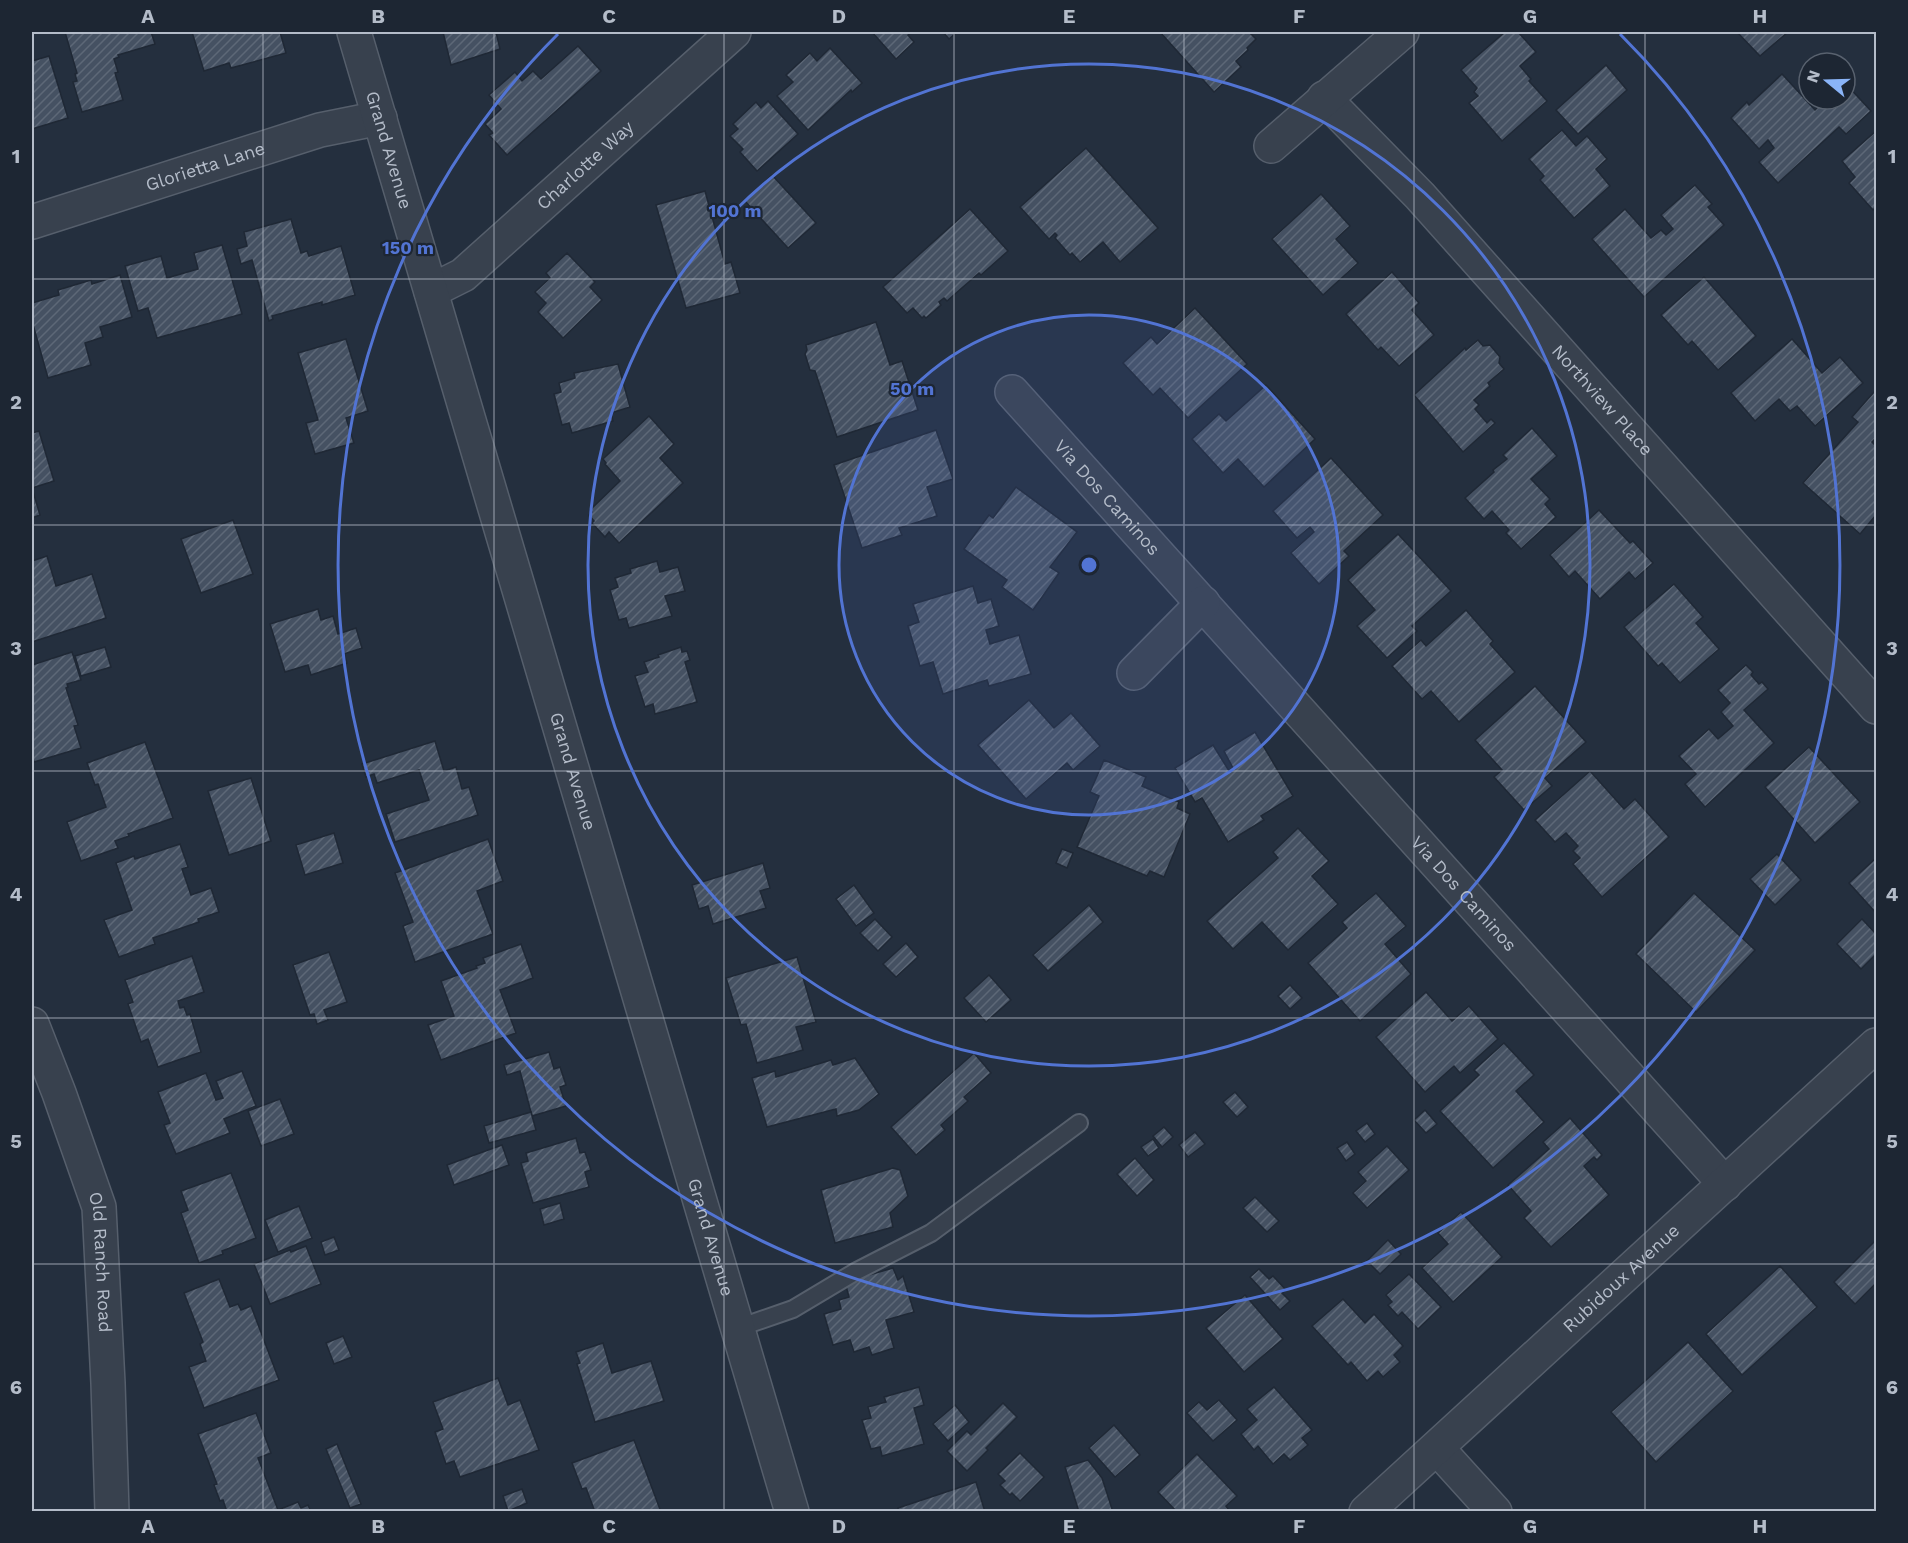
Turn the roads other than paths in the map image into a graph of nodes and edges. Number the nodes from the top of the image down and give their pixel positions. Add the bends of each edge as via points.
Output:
1 (354, 32) edge
2 (734, 32) edge
3 (1402, 32) edge
4 (1324, 98) junction
5 (380, 118) junction
6 (1271, 146) dead end
7 (32, 222) edge
8 (431, 291) junction
9 (1012, 392) dead end
10 (1203, 603) junction
11 (1134, 673) dead end
12 (1876, 707) edge
13 (32, 1024) edge
14 (1876, 1045) edge
15 (1079, 1123) dead end
16 (1725, 1184) junction
17 (738, 1328) junction
18 (1437, 1448) junction
19 (112, 1512) edge
20 (792, 1512) edge
21 (1366, 1512) edge
22 (1495, 1512) edge

1 - 5 street, Grand Avenue
2 - 8 street, Charlotte Way via 463,274
3 - 4 street
4 - 6 street
4 - 12 street, Northview Place via 1420,196
5 - 7 street, Glorietta Lane via 320,130
5 - 8 street, Grand Avenue
8 - 17 street, Grand Avenue
9 - 10 street, Via Dos Caminos
10 - 11 street
10 - 16 street, Via Dos Caminos
13 - 19 street, Old Ranch Road via 99,1207
14 - 16 street, Rubidoux Avenue
15 - 17 lane via 931,1233 793,1310
16 - 18 street, Rubidoux Avenue
17 - 20 street, Grand Avenue
18 - 21 street, Rubidoux Avenue
18 - 22 street

